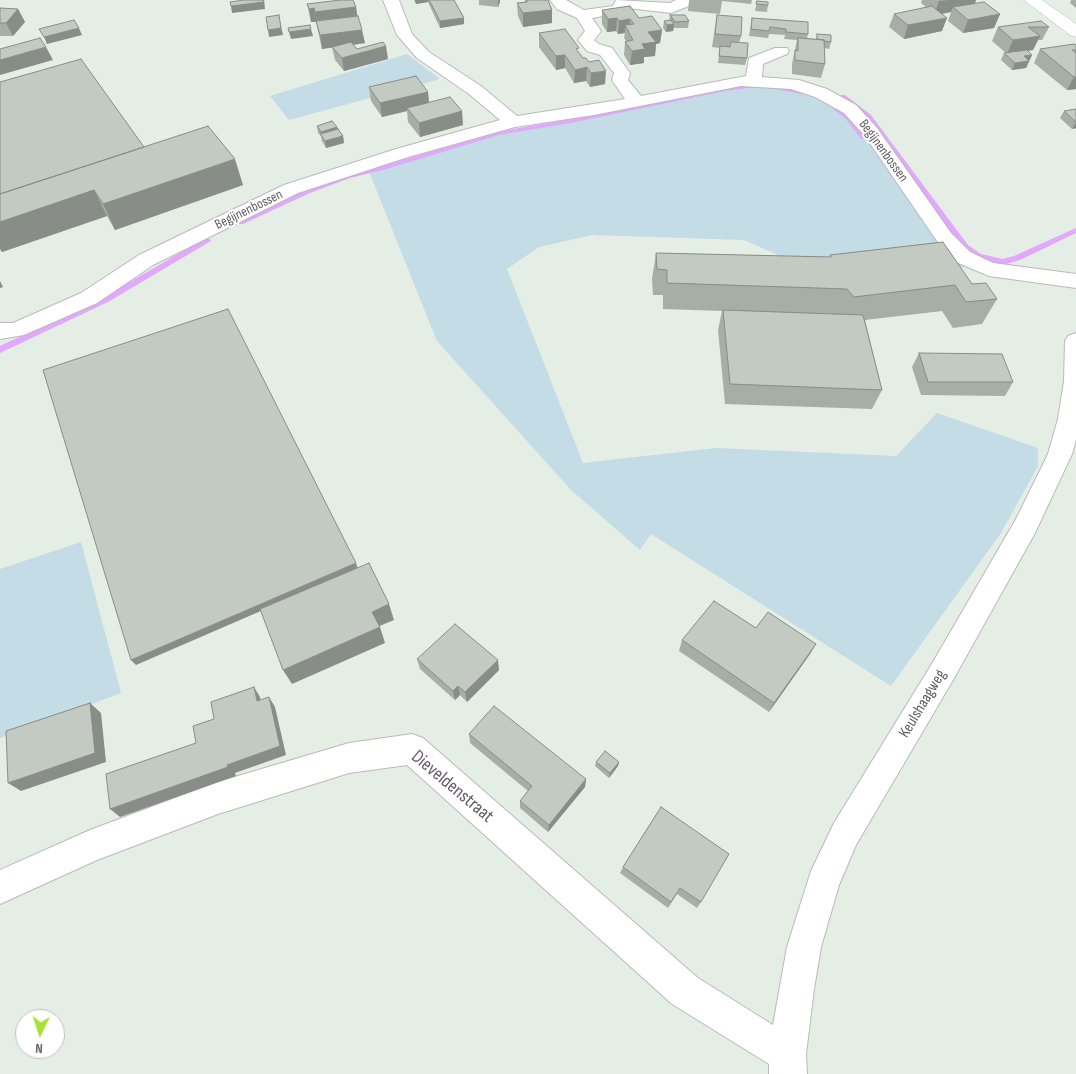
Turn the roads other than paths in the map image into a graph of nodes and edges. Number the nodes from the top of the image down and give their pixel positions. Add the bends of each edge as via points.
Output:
1 (391, 0) edge
2 (558, 0) edge
3 (684, 0) edge
4 (1032, 0) edge
5 (582, 15) junction
6 (1076, 32) edge
7 (782, 51) dead end
8 (754, 80) junction
9 (636, 101) junction
10 (513, 122) junction
11 (1076, 281) edge
12 (0, 331) edge
13 (1076, 341) edge
14 (0, 888) edge
15 (787, 1064) edge

1 - 10 street via 406,35 423,55 475,90
2 - 5 street via 562,6
3 - 5 street via 684,3 671,8 621,3 620,9
4 - 6 street
5 - 9 street via 593,31 586,40 593,48 606,51 622,73 620,80
7 - 8 street via 755,61
8 - 9 street, Begijnenbossen
8 - 11 street, Begijnenbossen via 806,88 833,98 850,109 871,132 944,237 963,257 1009,274
9 - 10 street, Begijnenbossen
10 - 12 street, Begijnenbossen via 291,189 146,260 89,298 16,330
13 - 15 street, Keulshaagweg via 1070,419 1060,454 1026,525 845,834 823,883 804,947
14 - 15 street, Dieveldenstraat via 90,846 218,798 349,758 412,749 684,990

